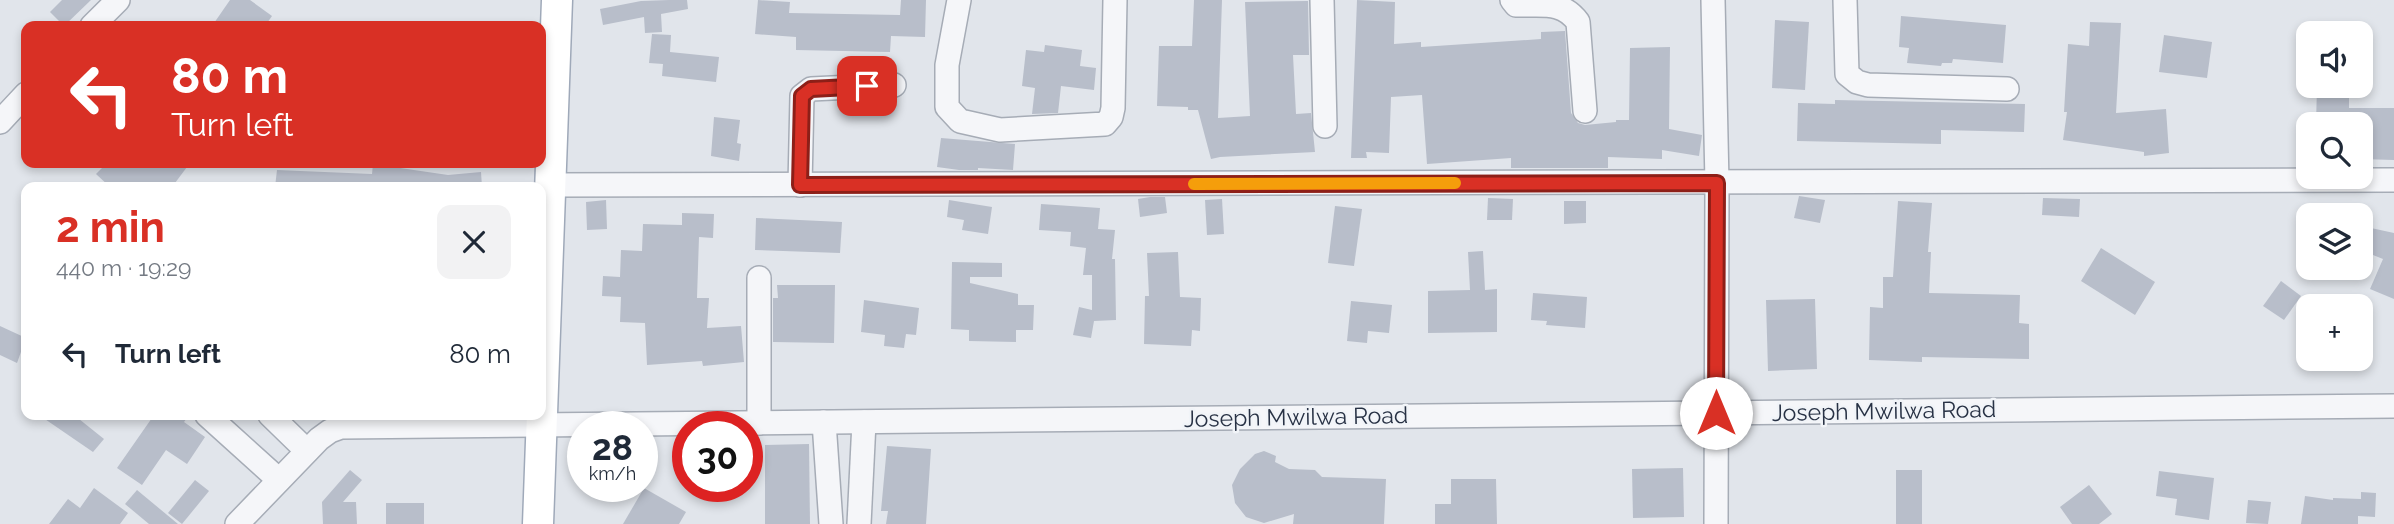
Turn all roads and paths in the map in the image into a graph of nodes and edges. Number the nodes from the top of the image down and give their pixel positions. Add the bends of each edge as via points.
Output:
1 (118, 0) edge
2 (557, 0) edge
3 (959, 0) edge
4 (1115, 0) edge
5 (1322, 0) edge
6 (1512, 0) edge
7 (1713, 0) edge
8 (1845, 0) edge
9 (97, 21) edge
10 (894, 85) dead end
11 (2007, 89) dead end
12 (21, 99) edge
13 (1585, 111) dead end
14 (0, 122) edge
15 (1325, 126) dead end
16 (2394, 180) edge
17 (1717, 183) junction
18 (800, 185) junction
19 (550, 186) junction
20 (759, 278) dead end
21 (546, 306) edge
22 (2394, 406) edge
23 (760, 411) edge
24 (1716, 413) junction
25 (213, 420) edge
26 (275, 420) edge
27 (542, 420) edge
28 (824, 422) junction
29 (864, 422) junction
30 (763, 423) edge
31 (672, 424) edge
32 (542, 425) junction
33 (307, 451) junction
34 (279, 480) junction
35 (237, 524) edge
36 (538, 524) edge
37 (831, 524) edge
38 (859, 524) edge
39 (1716, 524) edge

1 - 9 street
2 - 19 main road
3 - 4 street via 947,65 947,107 960,121 1000,130 1105,124 1114,108
5 - 15 street
6 - 13 street via 1516,5 1561,6 1572,12 1578,22
7 - 17 street
8 - 11 street via 1847,74 1857,82
10 - 18 street via 811,89 802,96
12 - 14 street
16 - 17 street
17 - 18 street
17 - 24 street
18 - 19 street
19 - 21 main road
20 - 23 street
22 - 24 street, Joseph Mwilwa Road
24 - 29 street, Joseph Mwilwa Road
24 - 39 street
25 - 34 street
26 - 33 street
27 - 32 main road
28 - 29 street, Joseph Mwilwa Road
28 - 30 street, Joseph Mwilwa Road
28 - 37 street
29 - 38 street
31 - 32 street, Joseph Mwilwa Road
32 - 33 street, Joseph Mwilwa Road via 341,427
32 - 36 main road
33 - 34 street, Joseph Mwilwa Road
34 - 35 street, Joseph Mwilwa Road

